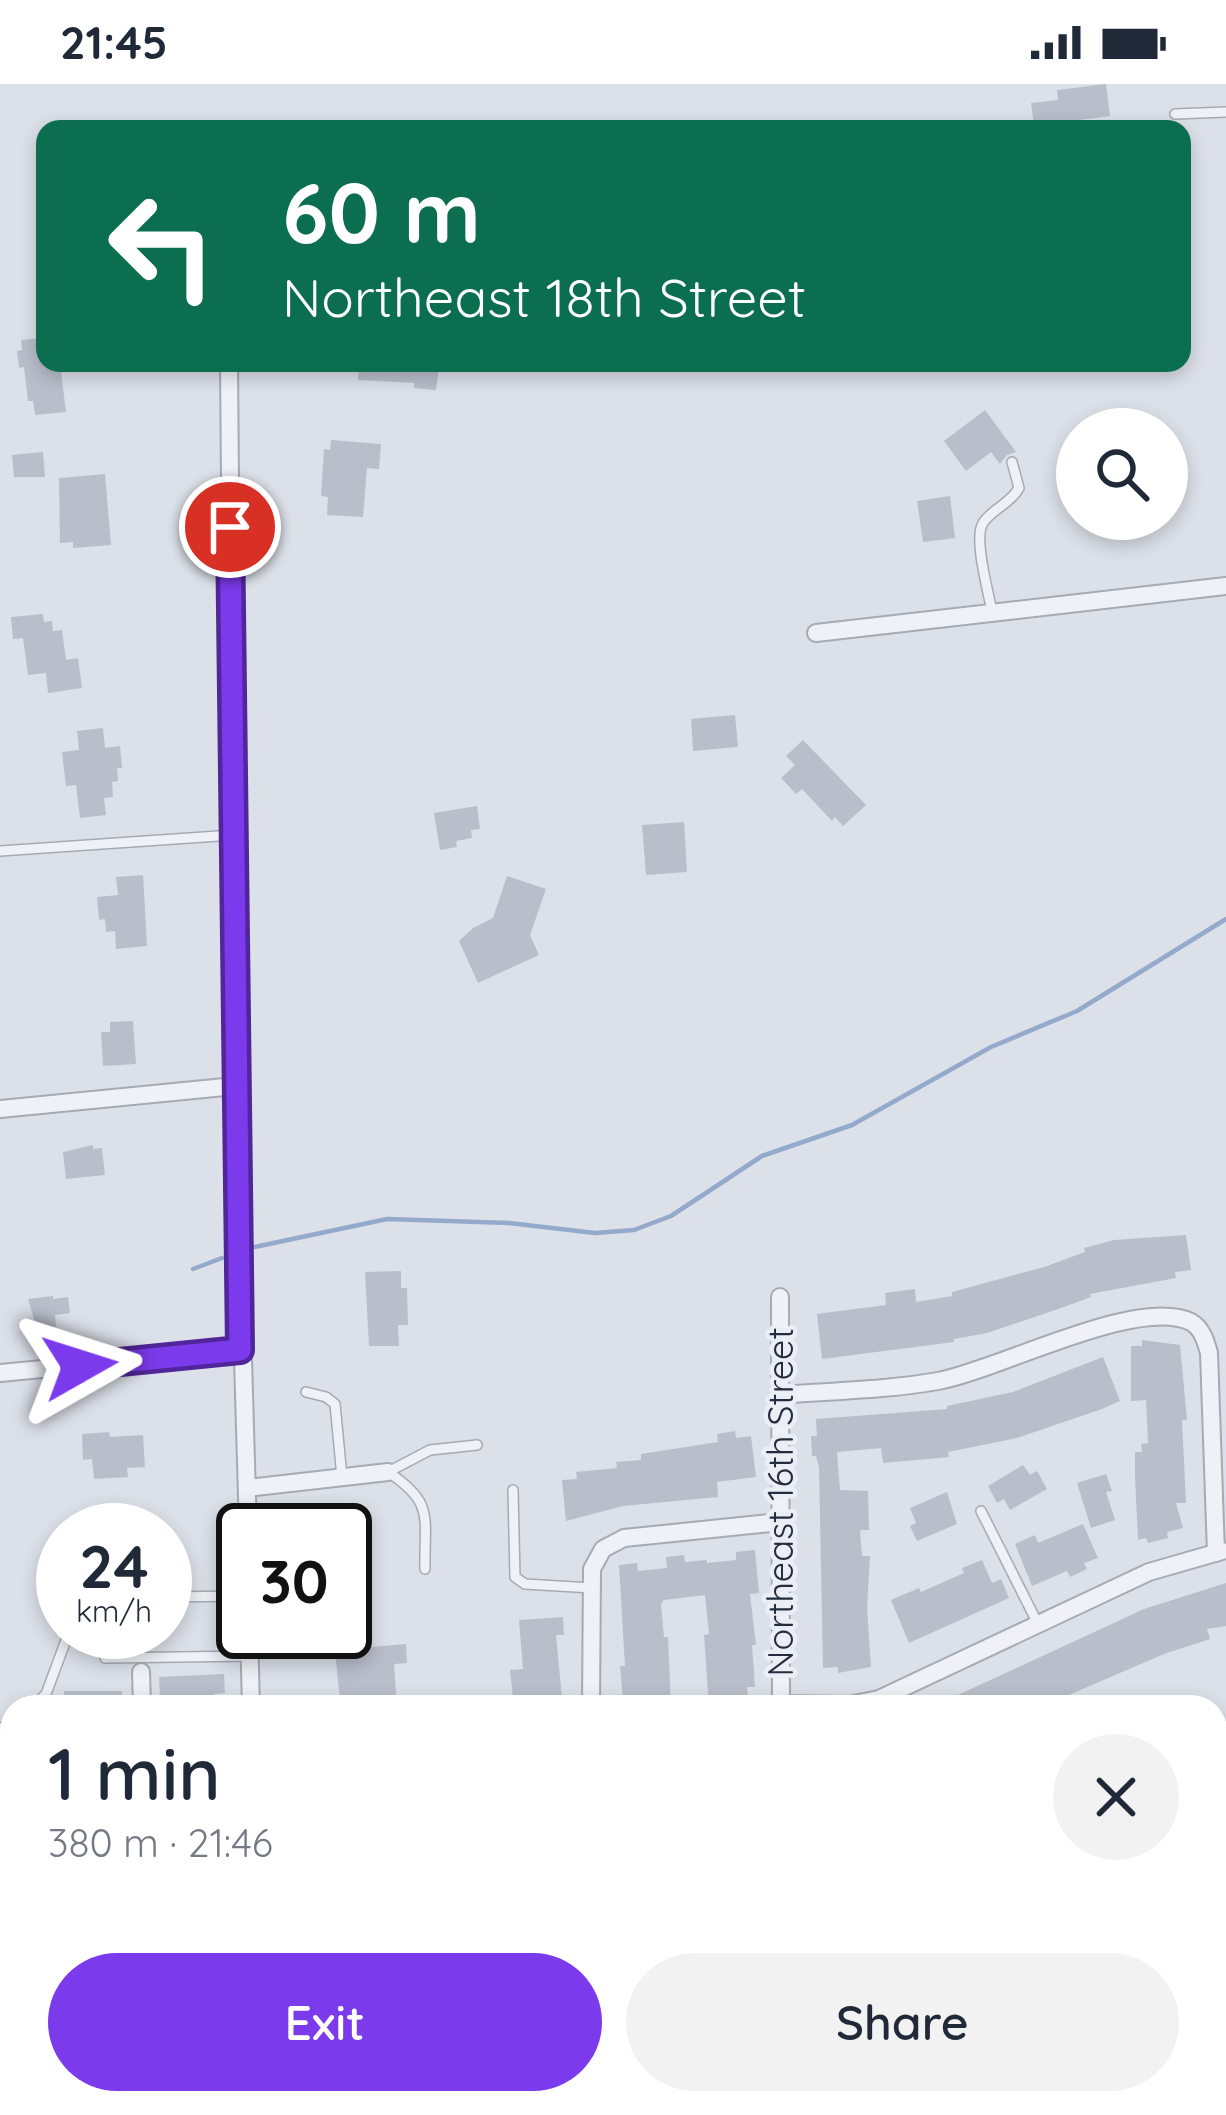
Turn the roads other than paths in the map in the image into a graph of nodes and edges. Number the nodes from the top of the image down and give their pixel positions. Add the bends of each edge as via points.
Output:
1 (1226, 112) edge
2 (1175, 114) dead end
3 (229, 372) edge
4 (1012, 462) dead end
5 (1226, 586) edge
6 (992, 612) junction
7 (816, 633) dead end
8 (233, 835) junction
9 (0, 851) edge
10 (235, 1085) junction
11 (0, 1109) edge
12 (780, 1297) dead end
13 (240, 1350) junction
14 (0, 1373) edge
15 (306, 1392) dead end
16 (780, 1395) junction
17 (477, 1444) dead end
18 (388, 1472) junction
19 (342, 1477) junction
20 (247, 1488) junction
21 (513, 1490) dead end
22 (247, 1503) edge
23 (981, 1511) dead end
24 (781, 1522) junction
25 (1221, 1551) edge
26 (425, 1569) dead end
27 (592, 1588) junction
28 (1038, 1624) junction
29 (59, 1659) edge
30 (250, 1659) edge
31 (141, 1672) dead end
32 (45, 1695) edge
33 (142, 1695) edge
34 (251, 1695) edge
35 (592, 1695) edge
36 (781, 1695) edge
37 (887, 1695) edge

1 - 2 lane
3 - 8 street
4 - 6 lane via 1019,488 983,523 979,538
5 - 6 street
6 - 7 street
8 - 9 lane
8 - 10 street
10 - 11 street
10 - 13 street
12 - 16 street, Northeast 16th Street
13 - 14 street
13 - 20 street
15 - 19 lane via 334,1404
16 - 24 street, Northeast 16th Street
16 - 25 street via 938,1381 1120,1321 1191,1322 1209,1353
17 - 18 lane via 430,1450
18 - 19 street
18 - 26 lane via 422,1505
19 - 20 street
20 - 22 street
21 - 27 lane via 514,1577
23 - 28 lane
24 - 27 street via 624,1538 602,1549
24 - 36 street, Northeast 16th Street
25 - 28 street via 1149,1572
27 - 35 street
28 - 37 street
29 - 32 lane
30 - 34 street
31 - 33 street

